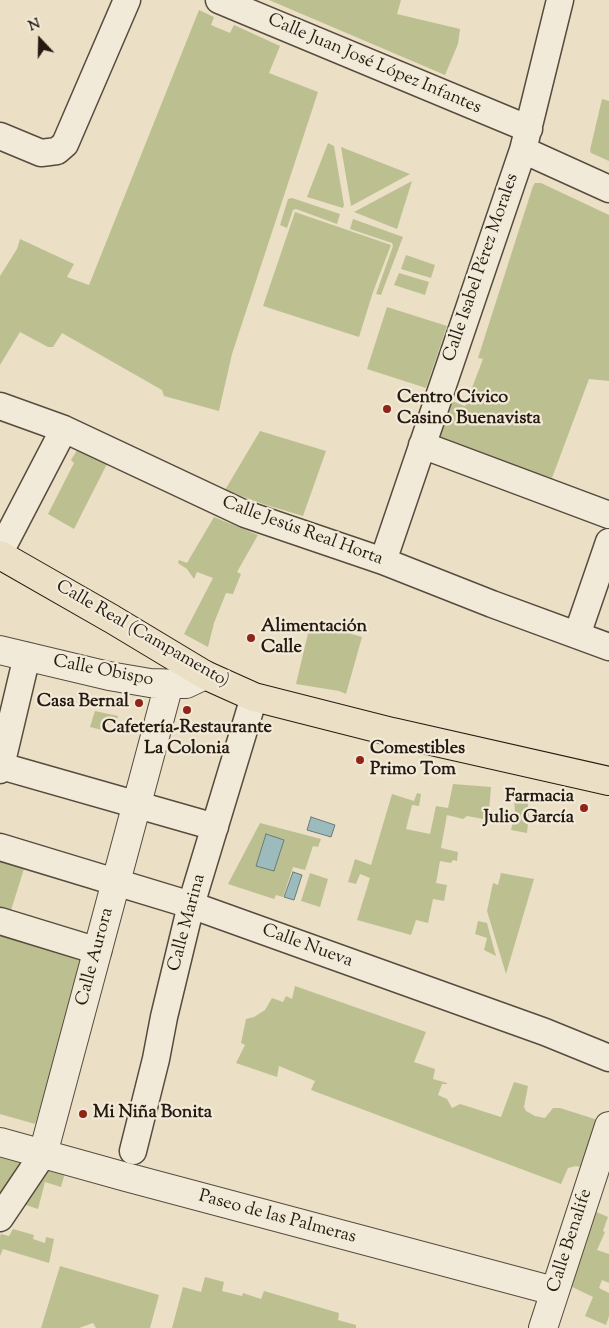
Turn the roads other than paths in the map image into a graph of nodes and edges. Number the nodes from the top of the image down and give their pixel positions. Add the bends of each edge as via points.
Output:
1 (127, 0) edge
2 (219, 0) edge
3 (560, 0) edge
4 (0, 136) edge
5 (526, 140) junction
6 (609, 189) edge
7 (0, 406) edge
8 (64, 429) junction
9 (422, 445) junction
10 (609, 515) edge
11 (609, 542) edge
12 (0, 553) edge
13 (383, 561) junction
14 (577, 635) junction
15 (609, 647) edge
16 (0, 650) edge
17 (27, 656) junction
18 (205, 675) junction
19 (168, 684) junction
20 (254, 698) junction
21 (0, 768) edge
22 (609, 782) edge
23 (137, 804) junction
24 (215, 827) junction
25 (0, 847) edge
26 (116, 883) junction
27 (191, 905) junction
28 (0, 921) edge
29 (98, 951) junction
30 (609, 1058) edge
31 (609, 1126) edge
32 (0, 1142) edge
33 (133, 1150) dead end
34 (43, 1154) junction
35 (602, 1169) edge
36 (0, 1218) edge
37 (554, 1291) junction
38 (543, 1328) edge

1 - 4 street via 65,144 57,151 41,153
2 - 5 street, Calle Juan José López Infantes
3 - 5 street, Calle Isabel Pérez Morales
5 - 6 street, Calle Juan José López Infantes
5 - 9 street, Calle Isabel Pérez Morales
7 - 8 street, Calle Jesús Real Horta
8 - 12 street
8 - 13 street, Calle Jesús Real Horta via 245,514
9 - 10 street
9 - 13 street, Calle Isabel Pérez Morales
11 - 14 street
12 - 18 highway, Calle Real (Campamento)
13 - 14 street, Calle Jesús Real Horta
14 - 15 street, Calle Jesús Real Horta
16 - 17 street, Calle Obispo
17 - 19 street, Calle Obispo via 109,676
17 - 21 street
18 - 19 street, Calle Obispo via 186,684
18 - 20 highway, Calle Real (Campamento)
19 - 23 street, Calle Aurora
20 - 22 highway, Calle Real (Campamento)
20 - 24 street, Calle Marina
21 - 23 street
23 - 24 street
23 - 26 street, Calle Aurora
24 - 27 street, Calle Marina
25 - 26 street, Calle Nueva
26 - 27 street, Calle Nueva
26 - 29 street, Calle Aurora
27 - 30 street, Calle Nueva
27 - 33 street, Calle Marina
28 - 29 street
29 - 34 street, Calle Aurora
31 - 35 street, Calle Benalife
32 - 34 street, Paseo de las Palmeras
34 - 36 street, Calle Aurora
34 - 37 street, Paseo de las Palmeras
35 - 37 street, Calle Benalife
37 - 38 street, Calle Benalife

